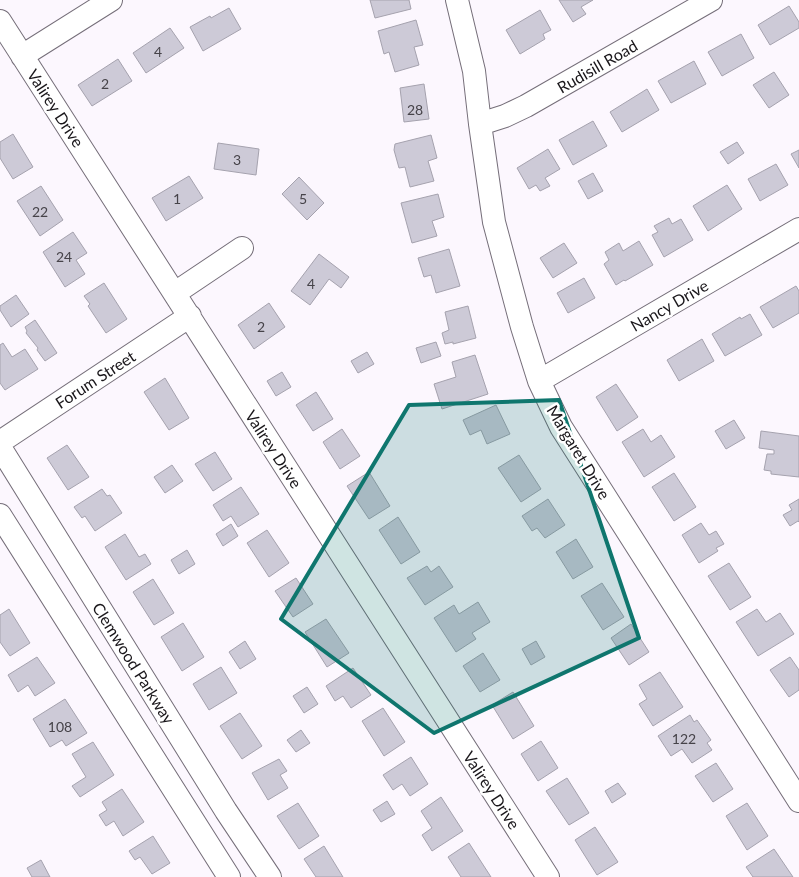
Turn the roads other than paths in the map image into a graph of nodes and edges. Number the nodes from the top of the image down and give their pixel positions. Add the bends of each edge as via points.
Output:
1 (111, 0) edge
2 (458, 0) edge
3 (711, 0) edge
4 (0, 21) edge
5 (22, 56) junction
6 (480, 124) junction
7 (799, 228) edge
8 (242, 248) dead end
9 (175, 293) junction
10 (190, 316) junction
11 (539, 380) junction
12 (0, 442) edge
13 (0, 447) edge
14 (0, 515) edge
15 (799, 801) edge
16 (229, 877) edge
17 (270, 877) edge
18 (548, 877) edge

1 - 5 street
2 - 6 street, Margaret Drive via 474,71
3 - 6 street, Rudisill Road via 526,106
4 - 5 street, Valirey Drive
5 - 9 street, Valirey Drive
6 - 11 street, Margaret Drive via 494,222
7 - 11 street, Nancy Drive
8 - 9 street
9 - 10 street, Valirey Drive
10 - 12 street, Forum Street
10 - 18 street, Valirey Drive
11 - 15 street, Margaret Drive via 561,427
13 - 17 street, Clemwood Parkway
14 - 16 street

